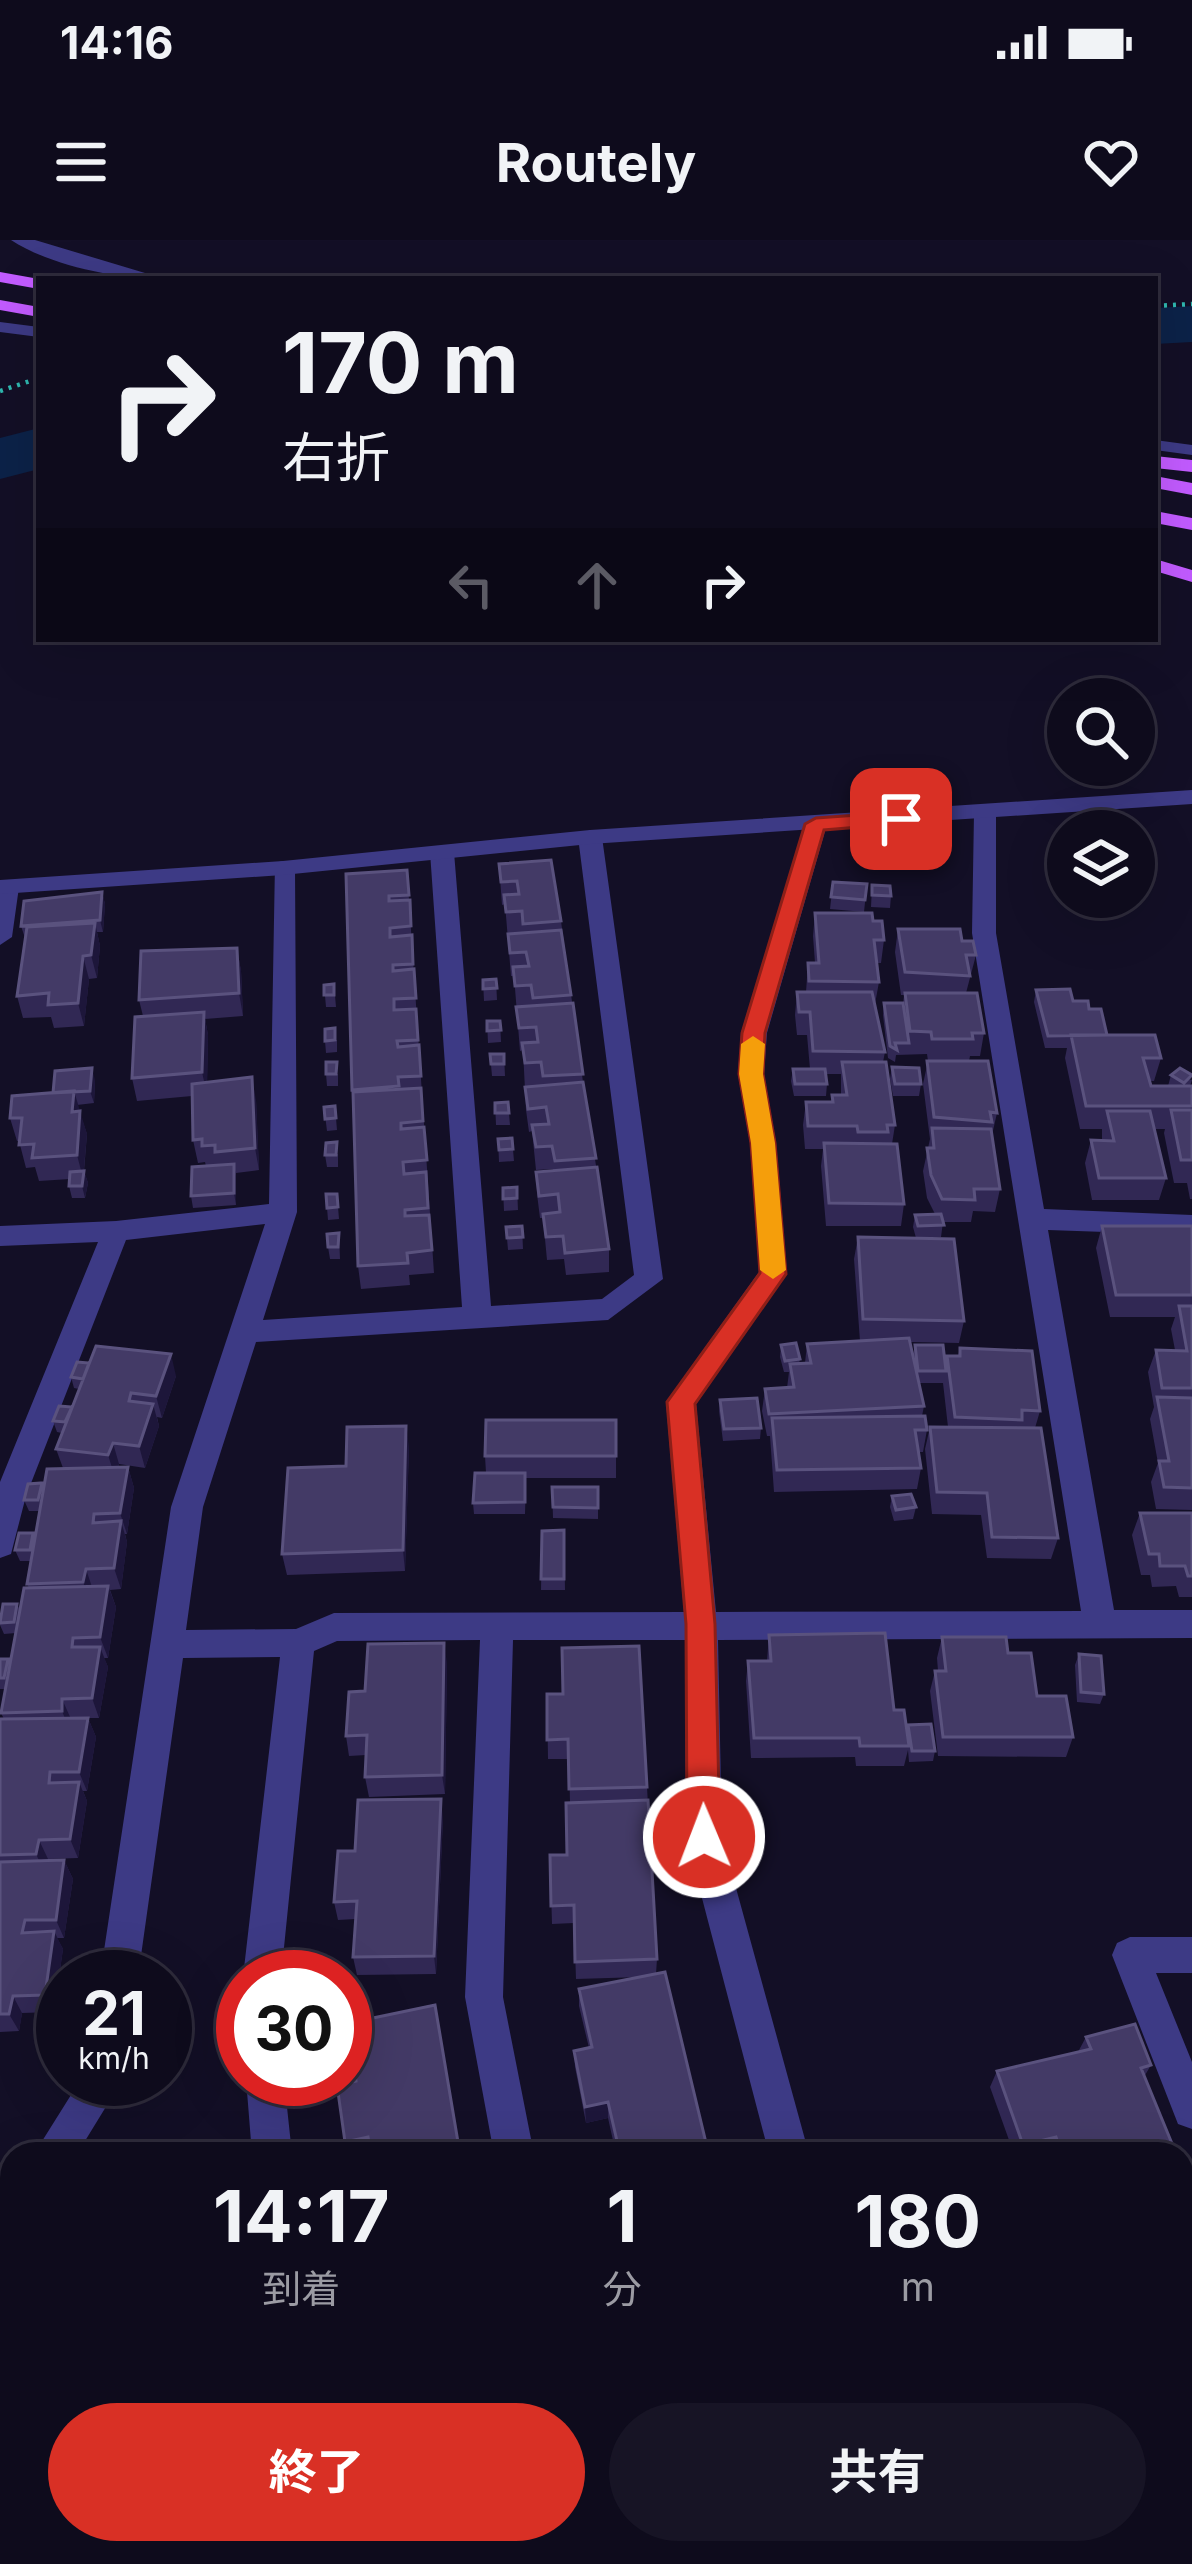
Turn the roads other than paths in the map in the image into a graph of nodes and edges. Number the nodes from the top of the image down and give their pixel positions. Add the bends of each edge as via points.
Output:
1 (19, 240) edge
2 (144, 276) edge
3 (0, 277) edge
4 (36, 283) edge
5 (0, 305) edge
6 (36, 311) edge
7 (0, 327) edge
8 (36, 332) edge
9 (1158, 445) edge
10 (1192, 450) edge
11 (1158, 462) edge
12 (1192, 466) edge
13 (1158, 483) edge
14 (1192, 489) edge
15 (1158, 518) edge
16 (1192, 524) edge
17 (1158, 566) edge
18 (1192, 576) edge
19 (1192, 796) edge
20 (986, 813) junction
21 (816, 824) junction
22 (590, 836) junction
23 (442, 852) junction
24 (283, 868) junction
25 (3, 887) edge
26 (0, 937) edge
27 (283, 1212) junction
28 (1032, 1220) junction
29 (1192, 1225) edge
30 (116, 1231) junction
31 (0, 1236) edge
32 (477, 1315) junction
33 (245, 1332) junction
34 (5, 1496) edge
35 (0, 1545) edge
36 (700, 1624) junction
37 (1192, 1624) edge
38 (497, 1625) junction
39 (1100, 1625) junction
40 (298, 1643) junction
41 (168, 1644) junction
42 (123, 1950) edge
43 (265, 1950) edge
44 (1192, 1955) edge
45 (86, 2106) edge
46 (268, 2106) edge
47 (1192, 2110) edge
48 (62, 2142) edge
49 (271, 2142) edge
50 (512, 2142) edge
51 (786, 2142) edge

1 - 2 street
3 - 4 main road
5 - 6 main road
7 - 8 street
9 - 10 street
11 - 12 main road
13 - 14 main road
15 - 16 main road
17 - 18 main road
19 - 20 street
20 - 21 street
20 - 28 street via 984,934
21 - 22 street
21 - 36 street via 754,1033 751,1074 773,1274 681,1402
22 - 23 street
22 - 32 street via 649,1279 608,1309
23 - 24 street
23 - 32 street
24 - 25 street
24 - 27 street
25 - 26 street
27 - 30 street
27 - 33 street
28 - 29 street
28 - 39 street
30 - 31 street
30 - 34 street
32 - 33 street
33 - 41 street via 188,1507
34 - 35 street
36 - 38 street
36 - 39 street
36 - 51 street via 704,1837
37 - 39 street
38 - 40 street via 334,1627
38 - 50 street via 484,1996
40 - 41 street
40 - 43 street
41 - 42 street
44 - 47 street via 1130,1955
45 - 48 street
46 - 49 street

